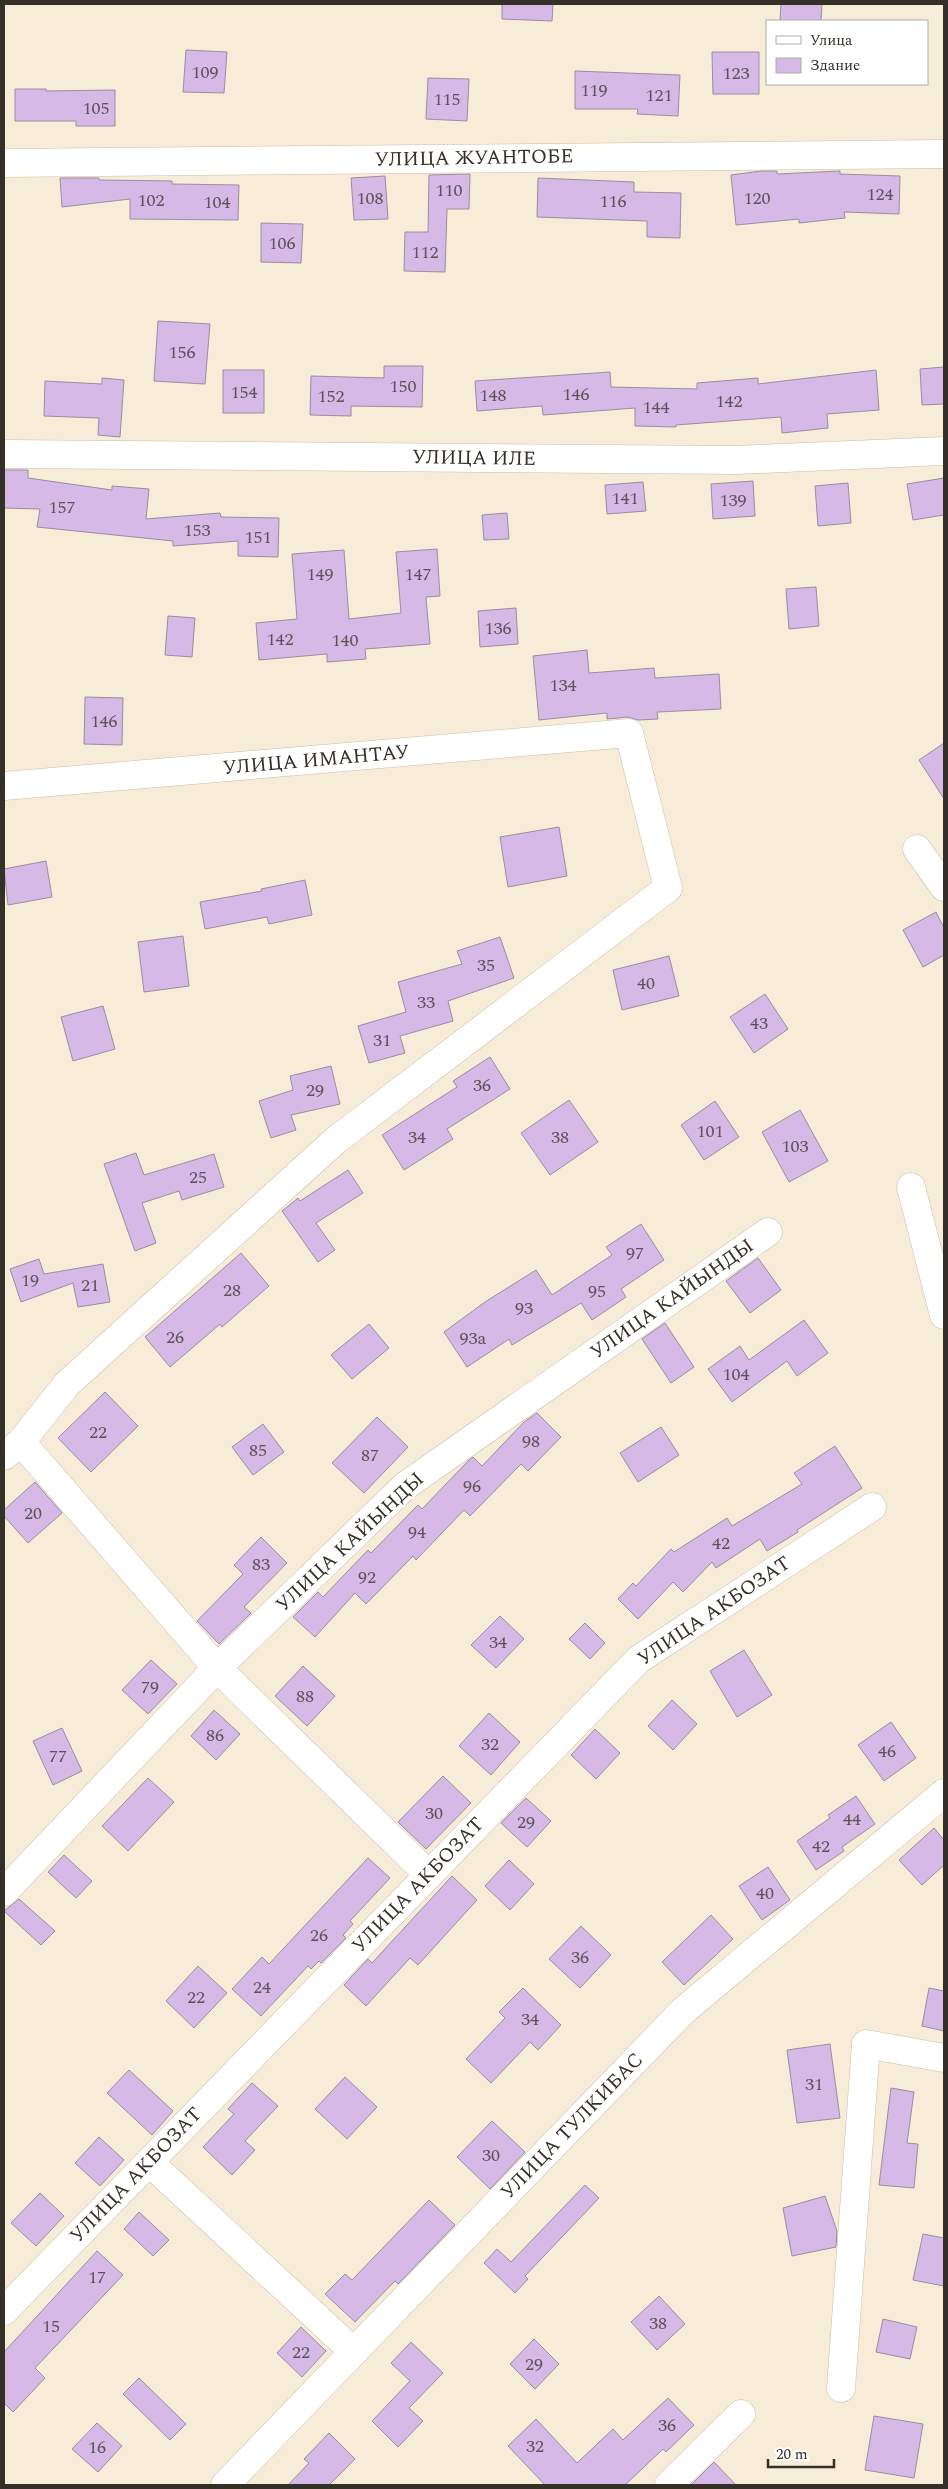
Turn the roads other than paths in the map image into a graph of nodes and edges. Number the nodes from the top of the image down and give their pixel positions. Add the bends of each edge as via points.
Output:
1 (944, 154) edge
2 (4, 163) edge
3 (944, 450) edge
4 (4, 454) edge
5 (4, 786) edge
6 (917, 849) dead end
7 (944, 887) edge
8 (911, 1187) dead end
9 (768, 1232) dead end
10 (944, 1316) edge
11 (13, 1449) edge
12 (872, 1507) dead end
13 (217, 1668) junction
14 (944, 1794) edge
15 (429, 1875) junction
16 (4, 1892) edge
17 (944, 2058) edge
18 (148, 2162) junction
19 (4, 2311) edge
20 (354, 2352) junction
21 (841, 2388) dead end
22 (741, 2414) dead end
23 (225, 2485) edge
24 (669, 2485) edge

1 - 2 street, УЛИЦА ЖУАНТОБЕ
3 - 4 street, УЛИЦА ИЛЕ via 736,460
5 - 11 street, УЛИЦА ИМАНТАУ via 629,733 668,888 336,1140 67,1384
6 - 7 street
8 - 10 street
9 - 13 street, УЛИЦА КАЙЫНДЫ via 405,1486
11 - 13 street
12 - 15 street, УЛИЦА АКБОЗАТ via 639,1659
13 - 15 street
13 - 16 street, УЛИЦА КАЙЫНДЫ
14 - 20 street, УЛИЦА ТУЛКИБАС via 683,2011
15 - 18 street, УЛИЦА АКБОЗАТ
17 - 21 street via 866,2044
18 - 19 street, УЛИЦА АКБОЗАТ
18 - 20 street
20 - 23 street, УЛИЦА ТУЛКИБАС
22 - 24 street

